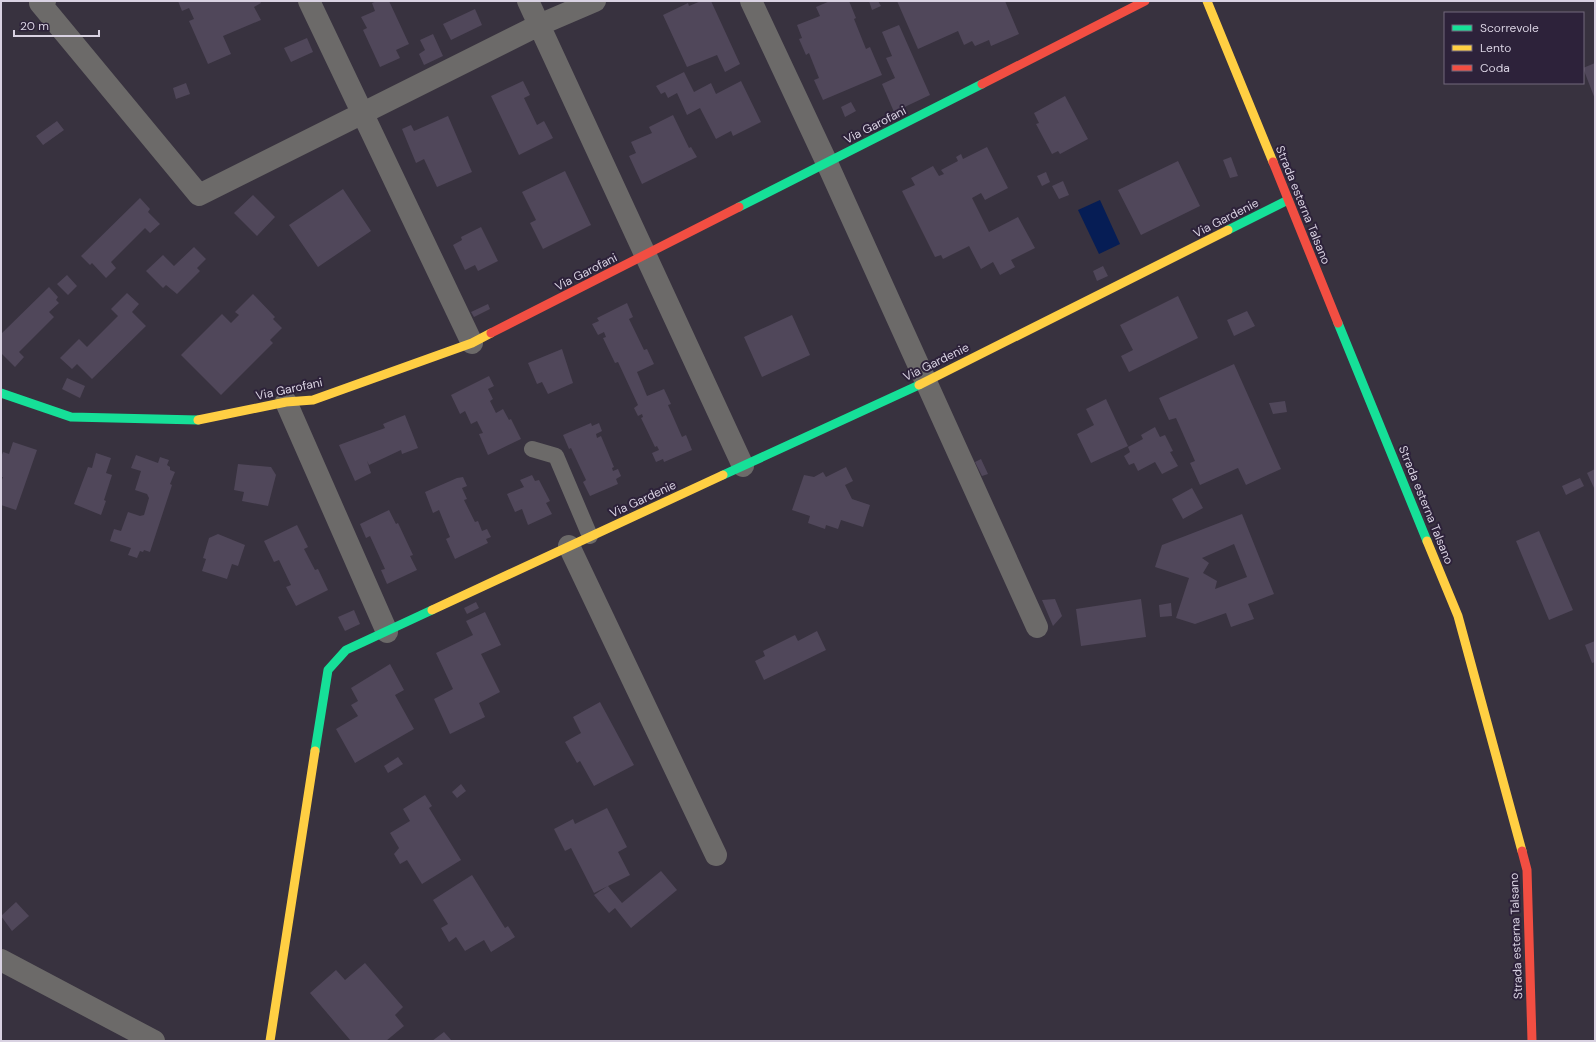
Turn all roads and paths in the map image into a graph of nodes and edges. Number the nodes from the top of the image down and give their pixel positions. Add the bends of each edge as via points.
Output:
1 (45, 1) edge
2 (308, 1) edge
3 (528, 1) edge
4 (595, 1) edge
5 (752, 1) edge
6 (1145, 1) edge
7 (1207, 1) edge
8 (539, 25) junction
9 (363, 114) junction
10 (828, 163) junction
11 (1288, 200) junction
12 (646, 255) junction
13 (472, 343) junction
14 (925, 382) junction
15 (1, 393) edge
16 (286, 402) junction
17 (532, 449) dead end
18 (743, 466) junction
19 (590, 536) junction
20 (570, 546) junction
21 (1037, 627) dead end
22 (387, 632) junction
23 (716, 855) dead end
24 (1, 960) edge
25 (154, 1041) edge
26 (270, 1041) edge
27 (1532, 1041) edge

1 - 9 street via 40,3 199,195
2 - 9 street
3 - 8 street
4 - 8 street
5 - 10 street
6 - 10 street, Via Garofani
7 - 11 street, Strada esterna Talsano
8 - 9 street
8 - 12 street
9 - 13 street
10 - 12 street, Via Garofani
10 - 14 street
11 - 14 street, Via Gardenie
11 - 27 street, Strada esterna Talsano via 1458,616 1526,870
12 - 13 street, Via Garofani
12 - 18 street
13 - 16 street, Via Garofani via 313,400
14 - 18 street, Via Gardenie
14 - 21 street
15 - 16 street, Via Garofani via 71,417 199,420
16 - 22 street
17 - 19 lane via 556,456
18 - 19 street, Via Gardenie
19 - 20 street, Via Gardenie
20 - 22 street, Via Gardenie
20 - 23 street
22 - 26 street, Via Gardenie via 346,650 328,670
24 - 25 street

